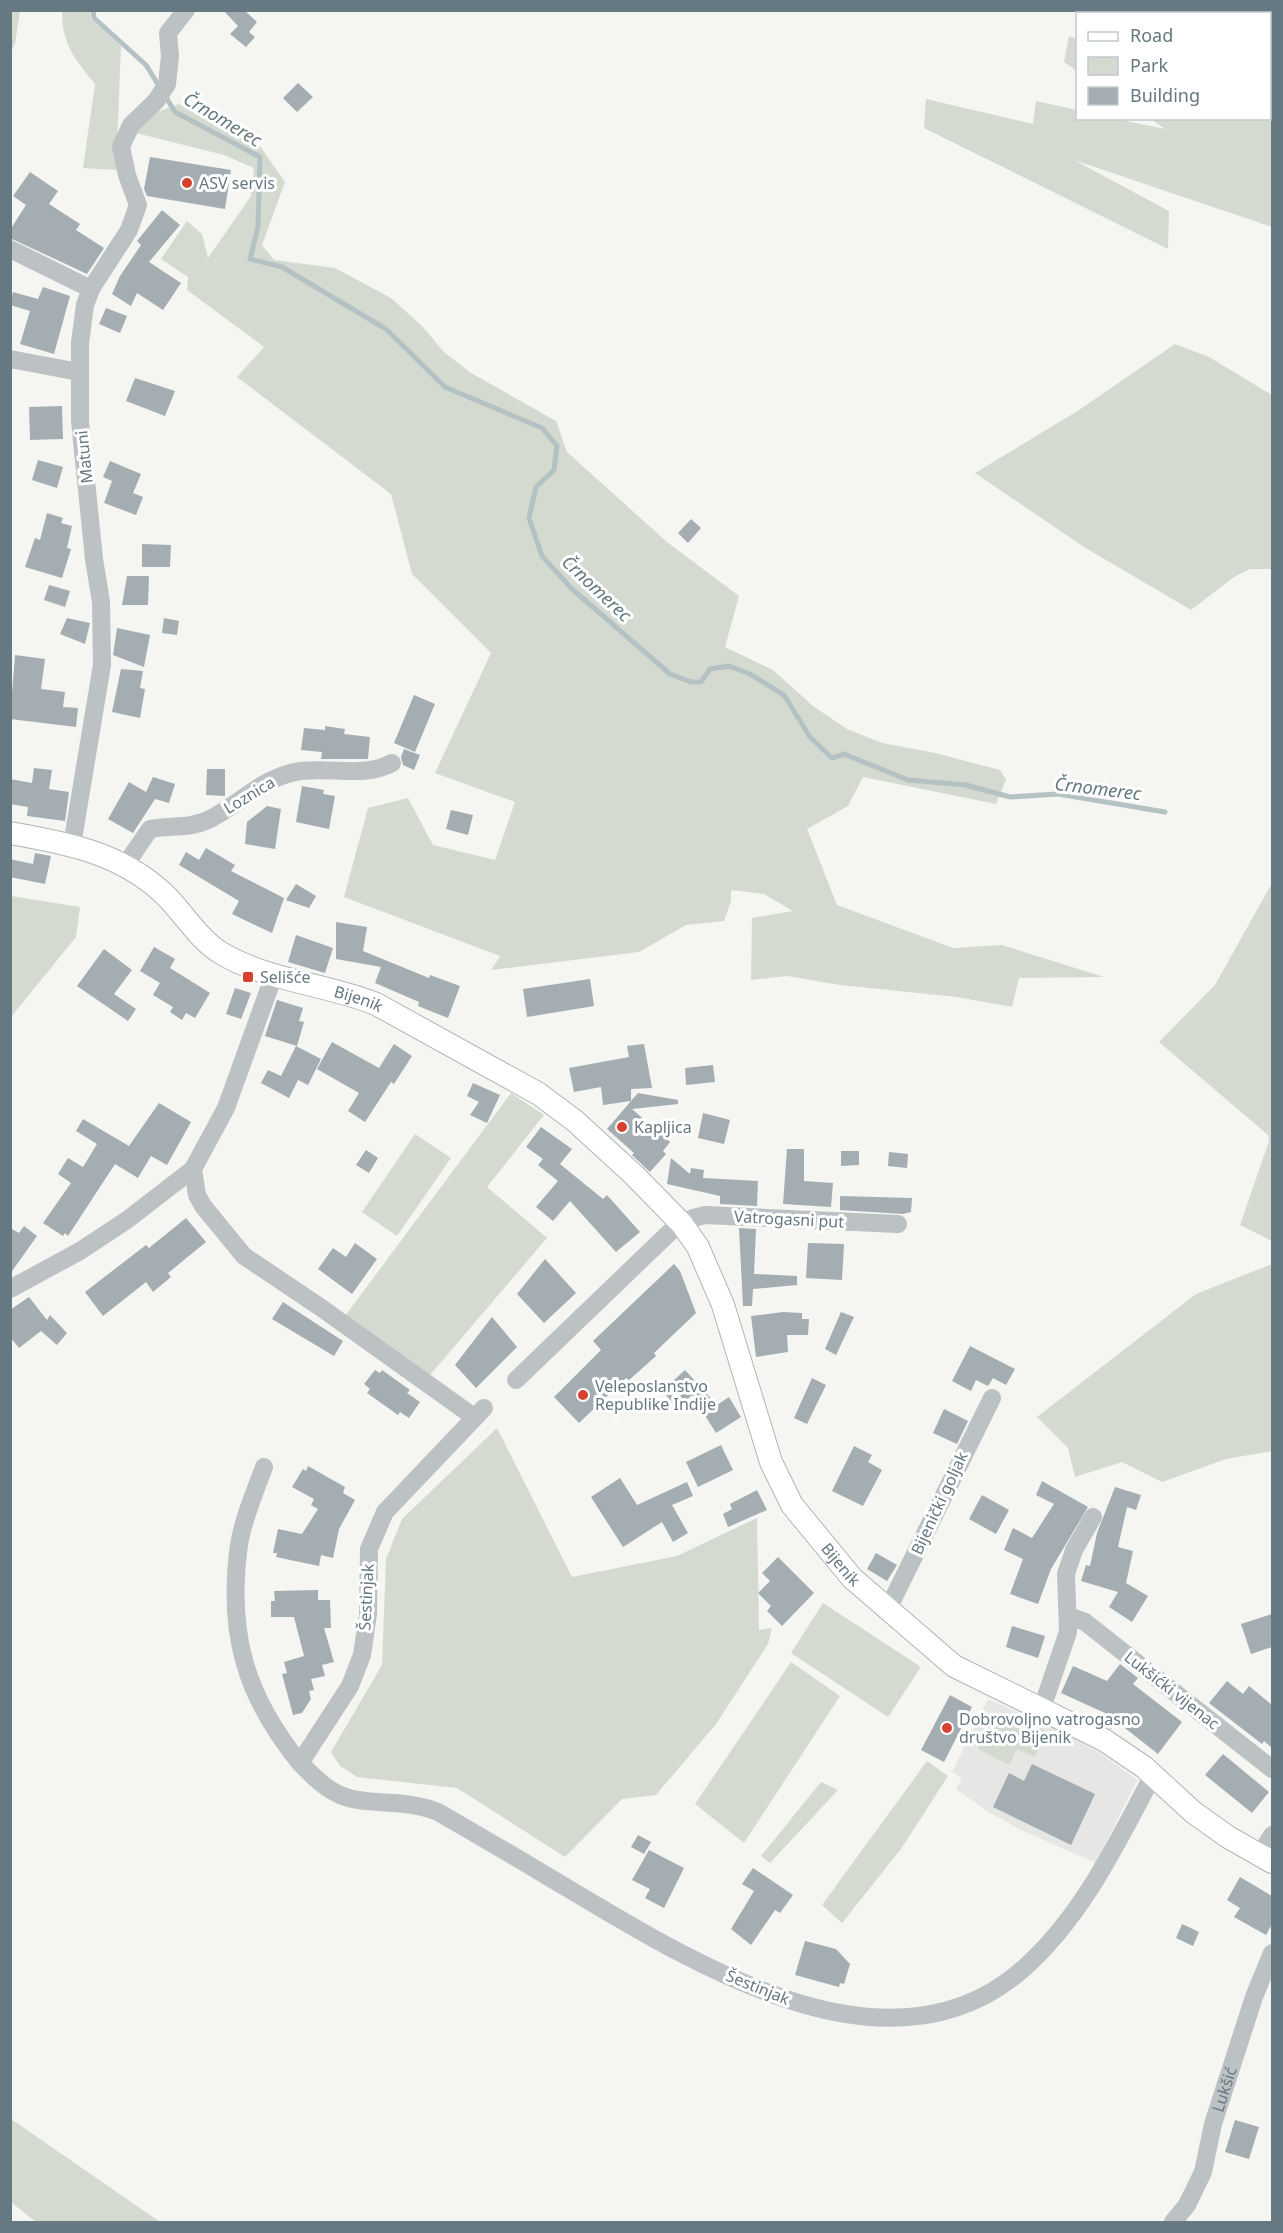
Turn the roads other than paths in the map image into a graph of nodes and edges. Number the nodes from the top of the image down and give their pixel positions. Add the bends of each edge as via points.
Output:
1 (186, 10) edge
2 (10, 249) edge
3 (91, 290) junction
4 (10, 359) edge
5 (79, 372) junction
6 (392, 763) dead end
7 (10, 833) edge
8 (72, 845) junction
9 (126, 864) junction
10 (274, 975) junction
11 (193, 1169) junction
12 (682, 1224) junction
13 (898, 1224) dead end
14 (10, 1289) edge
15 (516, 1380) dead end
16 (992, 1398) dead end
17 (264, 1467) dead end
18 (1093, 1517) dead end
19 (888, 1609) junction
20 (1069, 1616) junction
21 (1042, 1708) junction
22 (300, 1763) junction
23 (1272, 1770) edge
24 (1153, 1775) junction
25 (1272, 1835) edge
26 (1266, 1859) edge
27 (1272, 1953) edge
28 (1173, 2223) edge

1 - 3 street, Matuni via 168,33 170,56 163,91 137,118 123,140 122,157 138,205 129,230
2 - 3 street
3 - 5 street, Matuni via 85,305
4 - 5 street
5 - 8 street, Matuni via 81,433 101,602 102,665
6 - 9 street, Loznica via 371,771 304,771 282,775 201,823 150,829
7 - 8 main road, Bijenik
8 - 9 main road, Bijenik
9 - 10 main road, Bijenik via 166,895 218,951
10 - 11 street via 226,1108
10 - 12 main road, Bijenik via 376,1004 539,1094 634,1174
11 - 14 street via 127,1221
11 - 22 street, Šestinjak via 203,1206 244,1256 479,1412 385,1512 369,1549 368,1614 362,1655 350,1686
12 - 13 street, Vatrogasni put via 705,1215 722,1215
12 - 15 street
12 - 19 main road, Bijenik via 698,1247 723,1305 771,1462 792,1505 840,1566
16 - 19 street, Bijenički goljak
17 - 22 street, Šestinjak via 239,1544 235,1591 239,1636 248,1678 260,1706 274,1732
18 - 20 street via 1074,1550 1066,1574
19 - 21 main road, Bijenik via 954,1666
20 - 21 street via 1065,1644
20 - 23 street, Lukšićki vijenac via 1085,1622
21 - 24 main road, Bijenik via 1104,1740
22 - 24 street, Šestinjak via 337,1794 408,1803 438,1812 636,1928 760,1990 827,2011 882,2017 908,2017 963,2005 995,1990 1023,1969 1071,1916 1104,1866
24 - 26 main road via 1193,1812
25 - 26 street
27 - 28 street, Lukšić via 1213,2124 1203,2172

